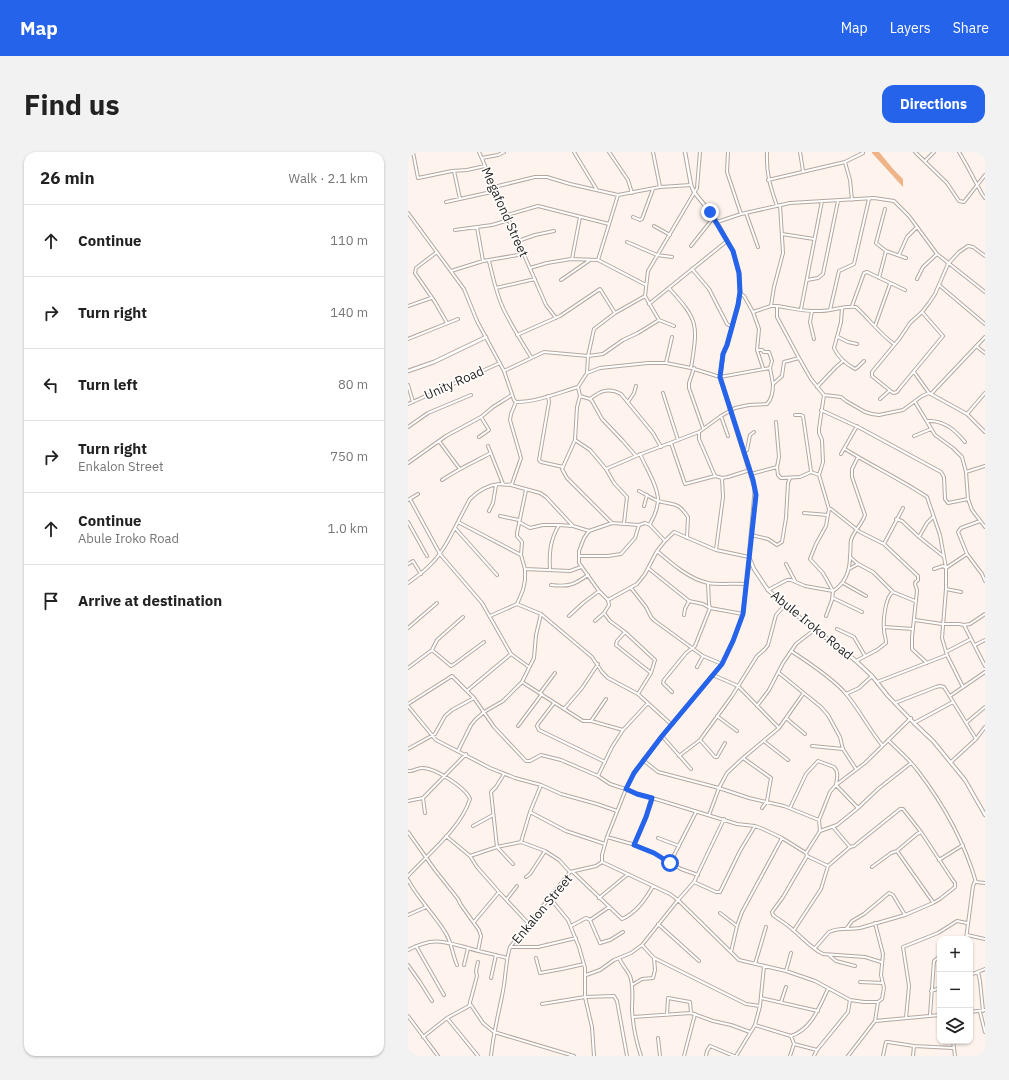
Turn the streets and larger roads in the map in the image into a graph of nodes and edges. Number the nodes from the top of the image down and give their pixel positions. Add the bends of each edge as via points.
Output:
1 (413, 152) edge
2 (479, 152) edge
3 (504, 152) edge
4 (574, 152) edge
5 (609, 152) edge
6 (653, 152) edge
7 (684, 152) edge
8 (700, 152) edge
9 (728, 152) edge
10 (767, 152) edge
11 (800, 152) edge
12 (915, 152) edge
13 (934, 152) edge
14 (959, 152) edge
15 (863, 153) edge
16 (482, 158) junction
17 (925, 161) junction
18 (845, 162) junction
19 (485, 166) junction
20 (454, 171) junction
21 (803, 171) junction
22 (985, 175) edge
23 (768, 180) junction
24 (691, 185) junction
25 (976, 185) junction
26 (494, 187) junction
27 (660, 187) junction
28 (653, 188) junction
29 (597, 190) junction
30 (496, 191) junction
31 (694, 192) junction
32 (632, 193) junction
33 (618, 195) junction
34 (985, 198) edge
35 (460, 199) junction
36 (869, 199) junction
37 (852, 200) junction
38 (822, 201) junction
39 (838, 201) junction
40 (446, 202) dead end
41 (780, 205) junction
42 (776, 206) junction
43 (885, 209) dead end
44 (746, 213) junction
45 (408, 214) edge
46 (741, 214) junction
47 (507, 216) junction
48 (580, 217) junction
49 (633, 217) dead end
50 (714, 217) junction
51 (509, 220) junction
52 (717, 222) junction
53 (609, 224) junction
54 (654, 226) dead end
55 (477, 227) junction
56 (917, 227) junction
57 (455, 230) dead end
58 (554, 231) dead end
59 (782, 234) junction
60 (670, 235) junction
61 (814, 239) junction
62 (518, 241) junction
63 (727, 241) junction
64 (627, 242) dead end
65 (690, 246) dead end
66 (758, 247) dead end
67 (886, 251) junction
68 (437, 252) junction
69 (524, 254) junction
70 (937, 254) junction
71 (899, 255) junction
72 (657, 256) junction
73 (985, 256) edge
74 (672, 257) dead end
75 (906, 258) dead end
76 (571, 259) junction
77 (591, 259) junction
78 (598, 260) junction
79 (483, 261) junction
80 (489, 261) junction
81 (948, 264) junction
82 (530, 268) junction
83 (692, 269) junction
84 (451, 271) junction
85 (878, 278) junction
86 (535, 279) junction
87 (917, 279) dead end
88 (561, 280) dead end
89 (806, 280) junction
90 (890, 284) junction
91 (646, 285) junction
92 (939, 285) junction
93 (496, 288) junction
94 (670, 288) junction
95 (905, 290) dead end
96 (740, 292) junction
97 (985, 292) edge
98 (645, 296) junction
99 (431, 298) junction
100 (648, 304) junction
101 (408, 306) edge
102 (772, 306) junction
103 (777, 306) junction
104 (852, 306) junction
105 (842, 308) junction
106 (801, 310) junction
107 (830, 310) junction
108 (812, 311) junction
109 (753, 312) junction
110 (922, 312) junction
111 (615, 313) junction
112 (556, 318) junction
113 (458, 319) dead end
114 (659, 320) junction
115 (447, 323) junction
116 (985, 324) edge
117 (674, 326) dead end
118 (875, 326) junction
119 (732, 327) junction
120 (517, 334) junction
121 (838, 336) junction
122 (486, 337) junction
123 (985, 337) edge
124 (672, 338) dead end
125 (408, 339) edge
126 (814, 339) dead end
127 (857, 344) dead end
128 (894, 344) junction
129 (976, 346) junction
130 (757, 350) junction
131 (985, 353) edge
132 (588, 356) junction
133 (531, 357) junction
134 (799, 358) junction
135 (843, 361) junction
136 (864, 361) dead end
137 (500, 363) junction
138 (666, 363) junction
139 (692, 368) junction
140 (763, 368) junction
141 (770, 368) junction
142 (408, 371) edge
143 (504, 371) junction
144 (914, 372) junction
145 (586, 373) junction
146 (720, 377) junction
147 (773, 384) junction
148 (408, 385) edge
149 (636, 386) dead end
150 (578, 387) junction
151 (817, 387) junction
152 (889, 391) junction
153 (663, 393) dead end
154 (930, 393) junction
155 (985, 393) edge
156 (471, 395) dead end
157 (512, 395) junction
158 (824, 395) junction
159 (548, 396) junction
160 (580, 396) junction
161 (590, 399) junction
162 (880, 399) dead end
163 (413, 402) junction
164 (516, 402) junction
165 (628, 402) junction
166 (916, 402) junction
167 (408, 404) edge
168 (731, 410) junction
169 (821, 410) junction
170 (967, 414) junction
171 (795, 415) dead end
172 (721, 416) junction
173 (481, 417) junction
174 (927, 421) junction
175 (776, 422) dead end
176 (857, 426) junction
177 (408, 427) edge
178 (703, 428) junction
179 (931, 429) junction
180 (699, 432) junction
181 (754, 432) dead end
182 (985, 432) edge
183 (728, 436) dead end
184 (914, 436) dead end
185 (479, 437) dead end
186 (575, 440) junction
187 (678, 440) junction
188 (439, 441) junction
189 (965, 442) dead end
190 (671, 443) junction
191 (488, 446) dead end
192 (661, 447) junction
193 (845, 449) junction
194 (744, 451) junction
195 (491, 453) junction
196 (640, 454) junction
197 (841, 454) dead end
198 (636, 456) junction
199 (858, 457) junction
200 (408, 463) edge
201 (985, 466) edge
202 (563, 467) junction
203 (777, 467) junction
204 (459, 468) junction
205 (606, 469) junction
206 (750, 472) junction
207 (811, 472) junction
208 (966, 472) junction
209 (819, 474) junction
210 (715, 476) junction
211 (722, 478) junction
212 (790, 478) junction
213 (784, 479) junction
214 (442, 480) dead end
215 (788, 483) junction
216 (496, 484) junction
217 (503, 484) junction
218 (511, 485) junction
219 (526, 490) junction
220 (639, 491) dead end
221 (418, 494) dead end
222 (647, 495) junction
223 (968, 499) junction
224 (409, 500) edge
225 (658, 501) junction
226 (644, 506) dead end
227 (903, 508) dead end
228 (829, 509) junction
229 (490, 511) dead end
230 (804, 513) dead end
231 (828, 515) junction
232 (500, 516) dead end
233 (933, 518) junction
234 (896, 519) junction
235 (519, 521) junction
236 (980, 521) junction
237 (408, 522) edge
238 (458, 522) junction
239 (612, 523) junction
240 (624, 523) junction
241 (650, 524) junction
242 (559, 525) junction
243 (639, 525) junction
244 (573, 526) junction
245 (985, 527) edge
246 (455, 528) junction
247 (856, 528) junction
248 (589, 531) junction
249 (751, 536) junction
250 (919, 537) junction
251 (687, 538) junction
252 (665, 541) junction
253 (884, 544) junction
254 (716, 550) junction
255 (657, 551) junction
256 (440, 554) junction
257 (967, 554) junction
258 (521, 555) junction
259 (427, 556) dead end
260 (579, 556) junction
261 (943, 556) junction
262 (850, 557) junction
263 (749, 558) junction
264 (408, 564) edge
265 (786, 564) dead end
266 (858, 564) junction
267 (582, 567) junction
268 (648, 568) junction
269 (946, 568) junction
270 (525, 569) junction
271 (849, 569) junction
272 (934, 569) dead end
273 (550, 570) junction
274 (421, 574) junction
275 (497, 575) dead end
276 (588, 575) junction
277 (795, 581) junction
278 (985, 581) edge
279 (708, 583) junction
280 (843, 583) junction
281 (408, 584) edge
282 (746, 584) junction
283 (552, 585) dead end
284 (631, 588) junction
285 (946, 589) junction
286 (768, 590) junction
287 (599, 591) junction
288 (833, 592) junction
289 (893, 592) junction
290 (962, 592) dead end
291 (866, 596) dead end
292 (832, 598) junction
293 (608, 600) junction
294 (689, 601) junction
295 (915, 601) junction
296 (437, 603) dead end
297 (517, 604) junction
298 (785, 605) junction
299 (710, 608) junction
300 (862, 612) dead end
301 (604, 613) junction
302 (541, 614) junction
303 (743, 614) junction
304 (985, 614) edge
305 (684, 615) dead end
306 (463, 616) dead end
307 (490, 616) junction
308 (569, 616) dead end
309 (826, 616) dead end
310 (915, 620) junction
311 (595, 621) dead end
312 (942, 624) junction
313 (964, 625) junction
314 (884, 627) junction
315 (408, 628) edge
316 (837, 629) dead end
317 (913, 629) junction
318 (814, 630) junction
319 (624, 632) junction
320 (971, 639) junction
321 (985, 640) edge
322 (484, 642) dead end
323 (975, 645) junction
324 (693, 648) junction
325 (432, 650) junction
326 (791, 651) junction
327 (511, 654) junction
328 (947, 654) junction
329 (703, 656) junction
330 (865, 656) junction
331 (856, 661) junction
332 (927, 663) junction
333 (598, 664) junction
334 (722, 664) junction
335 (697, 666) dead end
336 (985, 666) edge
337 (529, 667) junction
338 (408, 668) edge
339 (985, 672) edge
340 (555, 673) dead end
341 (651, 673) junction
342 (779, 673) junction
343 (713, 674) junction
344 (872, 676) junction
345 (522, 682) junction
346 (877, 683) junction
347 (738, 686) junction
348 (963, 688) junction
349 (468, 691) junction
350 (672, 692) dead end
351 (541, 694) junction
352 (638, 694) junction
353 (803, 694) junction
354 (846, 694) junction
355 (950, 696) junction
356 (474, 698) junction
357 (606, 699) dead end
358 (953, 702) junction
359 (554, 703) junction
360 (648, 703) junction
361 (895, 704) junction
362 (408, 705) edge
363 (756, 706) junction
364 (985, 707) edge
365 (564, 709) junction
366 (411, 710) junction
367 (408, 712) edge
368 (484, 712) junction
369 (717, 716) junction
370 (786, 718) junction
371 (911, 718) junction
372 (591, 721) junction
373 (914, 723) junction
374 (966, 723) junction
375 (672, 725) junction
376 (518, 726) dead end
377 (985, 727) edge
378 (779, 728) junction
379 (623, 730) junction
380 (737, 731) dead end
381 (804, 734) dead end
382 (431, 735) junction
383 (662, 736) junction
384 (976, 739) junction
385 (700, 740) junction
386 (888, 740) junction
387 (764, 742) junction
388 (725, 743) dead end
389 (882, 745) junction
390 (812, 746) dead end
391 (408, 749) edge
392 (843, 749) junction
393 (458, 750) junction
394 (466, 754) junction
395 (679, 756) junction
396 (743, 758) junction
397 (643, 760) junction
398 (788, 760) dead end
399 (605, 762) junction
400 (951, 762) junction
401 (911, 763) junction
402 (691, 769) dead end
403 (856, 769) junction
404 (408, 771) edge
405 (504, 774) junction
406 (598, 776) junction
407 (444, 777) junction
408 (541, 785) junction
409 (836, 785) junction
410 (719, 788) junction
411 (626, 789) junction
412 (423, 798) junction
413 (652, 798) junction
414 (408, 801) edge
415 (767, 801) junction
416 (762, 808) dead end
417 (790, 808) junction
418 (858, 808) junction
419 (984, 809) edge
420 (617, 811) junction
421 (530, 812) junction
422 (696, 812) junction
423 (424, 813) dead end
424 (493, 815) junction
425 (709, 815) junction
426 (985, 815) edge
427 (724, 819) junction
428 (818, 820) junction
429 (474, 826) dead end
430 (755, 826) junction
431 (833, 827) junction
432 (820, 831) junction
433 (408, 832) edge
434 (921, 832) junction
435 (446, 836) junction
436 (607, 837) junction
437 (658, 838) dead end
438 (782, 838) junction
439 (521, 842) junction
440 (605, 844) junction
441 (634, 845) junction
442 (963, 845) junction
443 (680, 846) junction
444 (497, 847) junction
445 (850, 847) junction
446 (545, 851) junction
447 (897, 851) junction
448 (807, 854) junction
449 (426, 856) junction
450 (470, 856) junction
451 (939, 860) junction
452 (602, 862) junction
453 (670, 863) junction
454 (514, 864) dead end
455 (828, 866) junction
456 (872, 867) dead end
457 (571, 872) junction
458 (628, 874) junction
459 (698, 875) junction
460 (408, 876) edge
461 (526, 877) dead end
462 (408, 880) edge
463 (694, 882) junction
464 (976, 882) junction
465 (985, 882) edge
466 (409, 885) edge
467 (517, 886) dead end
468 (653, 886) junction
469 (499, 892) junction
470 (549, 897) junction
471 (598, 898) junction
472 (506, 900) junction
473 (678, 900) junction
474 (933, 903) junction
475 (608, 906) junction
476 (426, 907) junction
477 (720, 913) dead end
478 (408, 915) edge
479 (905, 915) junction
480 (590, 920) junction
481 (474, 923) junction
482 (968, 923) junction
483 (529, 924) junction
484 (658, 924) junction
485 (875, 924) junction
486 (571, 926) junction
487 (737, 926) junction
488 (766, 927) dead end
489 (846, 928) junction
490 (794, 930) junction
491 (623, 932) dead end
492 (967, 936) edge
493 (973, 937) edge
494 (576, 938) junction
495 (985, 939) edge
496 (451, 943) junction
497 (642, 945) junction
498 (416, 946) junction
499 (510, 947) junction
500 (468, 948) junction
501 (815, 948) junction
502 (408, 950) edge
503 (478, 951) junction
504 (731, 952) junction
505 (791, 952) dead end
506 (496, 955) junction
507 (829, 955) junction
508 (507, 958) junction
509 (536, 958) dead end
510 (619, 958) junction
511 (654, 958) junction
512 (937, 958) edge
513 (699, 961) dead end
514 (478, 962) dead end
515 (881, 962) junction
516 (584, 964) junction
517 (755, 964) junction
518 (408, 965) edge
519 (457, 965) dead end
520 (464, 965) dead end
521 (764, 966) junction
522 (855, 966) dead end
523 (985, 969) edge
524 (786, 971) junction
525 (978, 972) junction
526 (973, 974) edge
527 (586, 975) junction
528 (491, 978) dead end
529 (860, 982) dead end
530 (884, 983) junction
531 (632, 985) junction
532 (786, 987) dead end
533 (828, 989) junction
534 (937, 989) edge
535 (931, 991) junction
536 (444, 996) dead end
537 (585, 997) junction
538 (761, 998) junction
539 (850, 1000) junction
540 (432, 1001) dead end
541 (781, 1002) junction
542 (878, 1002) junction
543 (542, 1004) dead end
544 (469, 1006) junction
545 (760, 1006) junction
546 (818, 1011) junction
547 (984, 1011) edge
548 (973, 1012) edge
549 (980, 1012) junction
550 (691, 1013) junction
551 (695, 1014) junction
552 (667, 1015) junction
553 (930, 1015) junction
554 (937, 1015) edge
555 (408, 1016) edge
556 (633, 1017) junction
557 (447, 1018) junction
558 (906, 1018) junction
559 (875, 1021) junction
560 (755, 1025) junction
561 (494, 1032) junction
562 (750, 1032) junction
563 (985, 1032) edge
564 (791, 1036) junction
565 (423, 1037) junction
566 (658, 1038) dead end
567 (794, 1044) junction
568 (953, 1044) edge
569 (914, 1046) junction
570 (953, 1048) junction
571 (817, 1050) junction
572 (438, 1056) edge
573 (478, 1056) edge
574 (491, 1056) edge
575 (574, 1056) edge
576 (594, 1056) edge
577 (627, 1056) edge
578 (641, 1056) edge
579 (660, 1056) edge
580 (684, 1056) edge
581 (706, 1056) edge
582 (735, 1056) edge
583 (790, 1056) edge
584 (814, 1056) edge
585 (848, 1056) edge
586 (883, 1056) edge
587 (913, 1056) edge
588 (955, 1056) edge

1 - 20 street via 418,178
2 - 16 street, Megafond Street
3 - 16 street
4 - 29 street
5 - 32 street via 628,180
6 - 27 street
7 - 24 street
8 - 31 street via 697,188
9 - 46 street via 727,172
10 - 23 street
11 - 21 street
12 - 17 street
13 - 17 street
14 - 25 street
15 - 18 street
16 - 19 street, Megafond Street
17 - 25 street via 947,183 959,201 964,202
18 - 21 street
18 - 37 street
19 - 20 street
19 - 26 street, Megafond Street
20 - 35 street
21 - 23 street
22 - 25 street
23 - 42 street
24 - 27 street
24 - 31 street
25 - 34 street
26 - 29 street via 535,177 547,177
26 - 30 street, Megafond Street
27 - 28 street
28 - 32 street
28 - 49 street via 642,219
29 - 33 street
30 - 35 street
30 - 47 street, Megafond Street
31 - 50 street
31 - 60 street
32 - 33 street
33 - 53 street
35 - 40 street
36 - 37 street
36 - 56 street via 894,201
36 - 107 street via 854,264 839,271
37 - 39 street
38 - 39 street
38 - 41 street
38 - 61 street
39 - 89 street via 823,274 818,278
41 - 42 street
41 - 59 street
42 - 44 street
43 - 67 street via 876,241 877,245
44 - 46 street
44 - 66 street
45 - 68 street
46 - 52 street
47 - 48 street via 538,206
47 - 51 street, Megafond Street
48 - 53 street
48 - 76 street
50 - 52 street
50 - 65 street
51 - 55 street
51 - 62 street, Megafond Street
52 - 63 street
53 - 78 street
54 - 60 street
55 - 57 street
55 - 79 street
56 - 70 street
56 - 71 street via 907,237
58 - 62 street
59 - 61 street
59 - 102 street via 783,252 774,286
60 - 72 street
61 - 89 street
62 - 69 street, Megafond Street
63 - 83 street
63 - 96 street via 736,261
64 - 72 street
67 - 71 street
67 - 85 street
68 - 84 street
68 - 99 street via 415,270
69 - 80 street
69 - 82 street, Megafond Street
70 - 81 street
70 - 87 street via 924,267
71 - 75 street
72 - 74 street
72 - 91 street via 648,272
73 - 81 street via 973,246 968,246
76 - 77 street, Megafond Street
76 - 82 street, Megafond Street
77 - 78 street, Megafond Street
77 - 88 street
78 - 91 street, Megafond Street
79 - 80 street
79 - 84 street
80 - 93 street
81 - 92 street
81 - 97 street
82 - 86 street
83 - 94 street
83 - 119 street via 709,289 727,324
84 - 122 street via 464,289
85 - 90 street
85 - 104 street via 864,273
86 - 93 street
86 - 112 street via 546,306
89 - 106 street
90 - 95 street
90 - 118 street
91 - 98 street
92 - 110 street
92 - 116 street
93 - 120 street
94 - 100 street
94 - 139 street via 684,304 696,328
96 - 109 street
96 - 119 street
98 - 100 street
98 - 111 street
99 - 101 street
99 - 115 street
100 - 114 street
102 - 103 street
102 - 109 street
103 - 106 street
103 - 134 street via 778,317
104 - 105 street
104 - 118 street
105 - 107 street
105 - 121 street
106 - 108 street
107 - 108 street
108 - 126 street via 810,322
109 - 130 street via 759,329
110 - 128 street
110 - 144 street via 943,336
111 - 112 street via 600,289
111 - 132 street via 593,331
112 - 120 street
113 - 115 street
114 - 117 street
114 - 132 street via 603,354
115 - 125 street
118 - 128 street
119 - 146 street via 723,354
120 - 133 street
121 - 127 street
121 - 135 street via 834,348
122 - 137 street
122 - 142 street via 434,362
123 - 129 street
124 - 138 street
128 - 152 street via 871,374
129 - 131 street
129 - 154 street
130 - 140 street
130 - 141 street via 769,352 772,361
132 - 133 street via 544,352
132 - 145 street
133 - 143 street
134 - 147 street via 784,362 782,376
134 - 151 street
135 - 136 street via 855,368
135 - 151 street
137 - 143 street
137 - 163 street, Unity Road
138 - 139 street
138 - 145 street via 600,368
139 - 146 street
139 - 178 street via 689,388
140 - 141 street
140 - 146 street
141 - 147 street
143 - 157 street
144 - 152 street via 897,392
144 - 154 street
145 - 150 street
146 - 168 street
147 - 168 street via 771,399 767,404
148 - 163 street
149 - 165 street
150 - 159 street
150 - 160 street
151 - 158 street
152 - 162 street
153 - 187 street
154 - 166 street
154 - 170 street
155 - 170 street
156 - 177 street via 428,413
157 - 164 street
157 - 173 street
158 - 166 street via 841,397 872,414 903,410
158 - 169 street
159 - 164 street
159 - 202 street via 539,460
160 - 161 street
160 - 186 street
161 - 165 street via 595,394 610,390 621,394
161 - 198 street via 602,419
163 - 167 street, Unity Road
164 - 218 street via 510,420 521,458
165 - 192 street
166 - 174 street
168 - 172 street
168 - 194 street
169 - 176 street
169 - 209 street via 819,433 822,440 823,462
170 - 182 street
171 - 207 street via 803,416
172 - 178 street
172 - 183 street
173 - 185 street via 489,430
173 - 188 street
174 - 179 street
174 - 189 street via 946,425
175 - 203 street via 779,457
176 - 193 street
176 - 223 street via 941,472 944,477 945,499 948,503
178 - 180 street
179 - 184 street
179 - 208 street via 962,457
180 - 187 street
180 - 210 street via 699,439
181 - 194 street via 750,435 747,450
186 - 202 street
186 - 205 street via 590,450
187 - 190 street
188 - 200 street
188 - 204 street
190 - 192 street
190 - 210 street via 685,484
191 - 195 street
192 - 196 street
193 - 197 street
193 - 199 street
194 - 206 street
195 - 204 street via 466,467
195 - 217 street
196 - 198 street
196 - 225 street via 657,492
198 - 205 street
199 - 233 street via 926,497
199 - 247 street via 852,469 852,477 864,518
201 - 208 street
202 - 239 street via 568,478
203 - 206 street
203 - 213 street via 778,475
204 - 214 street
205 - 240 street via 627,497
206 - 211 street
206 - 249 street via 756,495
207 - 209 street
207 - 212 street
208 - 223 street
209 - 228 street
210 - 211 street
211 - 254 street via 722,503
212 - 213 street
212 - 215 street
213 - 215 street
215 - 249 street via 782,542 777,545 768,538
216 - 217 street
216 - 229 street
216 - 238 street via 483,489 470,499
217 - 218 street
218 - 219 street
219 - 235 street
219 - 244 street via 546,497
220 - 222 street
221 - 224 street
222 - 225 street
222 - 226 street
223 - 236 street
224 - 256 street
225 - 241 street
225 - 251 street via 674,503 682,509 688,517
227 - 234 street
228 - 231 street
228 - 247 street
230 - 231 street
231 - 288 street via 826,526 810,558 823,573
232 - 235 street
233 - 250 street
233 - 261 street via 940,535
234 - 250 street via 902,521
234 - 253 street
235 - 242 street via 530,528
235 - 258 street via 517,536 522,542
236 - 245 street
236 - 257 street via 959,529
237 - 259 street
238 - 246 street
238 - 258 street
239 - 240 street
239 - 248 street
240 - 243 street
241 - 243 street
241 - 252 street
242 - 244 street
242 - 273 street via 549,551
243 - 260 street via 635,538 621,554
244 - 248 street
246 - 256 street
246 - 275 street
247 - 253 street
247 - 262 street via 851,540
248 - 260 street
249 - 263 street
250 - 261 street
251 - 252 street via 674,532
251 - 254 street
252 - 255 street
253 - 295 street via 918,576 915,583 918,591
254 - 263 street
255 - 268 street
255 - 279 street via 686,573
256 - 274 street
256 - 307 street
257 - 269 street
257 - 278 street
258 - 270 street
260 - 267 street
261 - 269 street
262 - 266 street
262 - 271 street
263 - 282 street
263 - 286 street, Abule Iroko Road via 756,574
264 - 274 street via 414,561
265 - 277 street
266 - 271 street
266 - 289 street via 873,572
267 - 273 street via 570,572
267 - 276 street
268 - 284 street via 640,581
268 - 294 street
269 - 272 street via 943,566
269 - 285 street
270 - 273 street
270 - 297 street via 523,590
271 - 280 street
274 - 281 street
276 - 283 street via 569,586
276 - 287 street
277 - 286 street via 787,580
277 - 288 street via 805,586
279 - 282 street
279 - 299 street
280 - 288 street
280 - 291 street
282 - 303 street
284 - 293 street
284 - 324 street via 651,617
285 - 290 street
285 - 312 street
286 - 298 street, Abule Iroko Road
287 - 293 street
287 - 308 street
288 - 292 street
289 - 295 street
289 - 314 street via 887,601
292 - 300 street
292 - 309 street
293 - 301 street via 608,607
294 - 299 street
294 - 305 street
295 - 310 street
296 - 315 street
297 - 302 street
297 - 307 street
298 - 318 street, Abule Iroko Road
298 - 347 street via 776,615 768,645 757,656
299 - 303 street
299 - 324 street
301 - 311 street
301 - 319 street
302 - 333 street via 592,656
302 - 337 street via 534,658
303 - 334 street
304 - 313 street
306 - 325 street via 438,640
307 - 327 street
310 - 312 street
310 - 317 street
312 - 313 street
312 - 328 street via 942,638
313 - 320 street
314 - 317 street
314 - 330 street via 886,643
316 - 330 street via 854,636
317 - 332 street via 912,650
318 - 326 street
318 - 331 street, Abule Iroko Road
319 - 341 street via 655,660
319 - 341 street via 616,645
320 - 323 street
320 - 328 street
321 - 323 street
322 - 325 street via 453,665 448,664
323 - 336 street
324 - 329 street
324 - 350 street via 664,680
325 - 338 street
326 - 342 street
326 - 354 street via 809,662
327 - 337 street
327 - 349 street
328 - 332 street
328 - 348 street
329 - 334 street
329 - 335 street
330 - 331 street
331 - 344 street, Abule Iroko Road
332 - 346 street
333 - 352 street via 608,678
333 - 365 street
334 - 343 street
337 - 345 street
339 - 348 street
340 - 351 street
341 - 352 street
342 - 353 street
342 - 363 street
343 - 347 street
343 - 375 street
344 - 346 street, Abule Iroko Road
344 - 354 street via 859,688
345 - 351 street
345 - 368 street via 503,700
346 - 361 street, Abule Iroko Road
347 - 363 street
347 - 369 street
348 - 355 street
349 - 356 street
349 - 362 street via 452,676
351 - 359 street
351 - 376 street
352 - 360 street
353 - 370 street
353 - 392 street via 828,715 840,737
354 - 389 street
355 - 358 street
355 - 361 street via 944,687 940,686
356 - 368 street
356 - 382 street via 445,716 435,734
357 - 372 street
358 - 373 street
358 - 374 street
359 - 365 street
359 - 399 street via 538,724 539,730
360 - 375 street
360 - 379 street
361 - 371 street, Abule Iroko Road
362 - 366 street
363 - 378 street
364 - 374 street
365 - 372 street via 583,721
366 - 367 street
366 - 382 street
368 - 393 street via 471,725
368 - 406 street via 494,727 526,761 530,762 543,755
369 - 380 street
369 - 385 street
370 - 378 street
370 - 381 street
371 - 373 street, Abule Iroko Road
371 - 386 street
372 - 379 street
373 - 400 street, Abule Iroko Road
374 - 384 street
375 - 383 street
377 - 384 street
378 - 387 street
379 - 399 street
382 - 391 street
382 - 393 street
383 - 395 street
383 - 397 street
384 - 400 street
385 - 388 street via 715,757
385 - 395 street
386 - 389 street
386 - 401 street
387 - 396 street
387 - 398 street
389 - 403 street
390 - 392 street
392 - 403 street
393 - 394 street
394 - 405 street
394 - 407 street
395 - 402 street
396 - 410 street via 727,773
396 - 415 street via 771,778
397 - 410 street via 658,772
397 - 411 street
399 - 406 street
400 - 419 street, Abule Iroko Road
401 - 418 street
401 - 442 street via 949,816
403 - 409 street
404 - 407 street via 424,768
405 - 408 street
405 - 424 street via 491,792
406 - 411 street via 610,784
407 - 412 street
407 - 435 street via 457,784 470,799 465,811
408 - 420 street via 568,797
408 - 421 street
409 - 417 street via 836,769 818,760 806,774
409 - 418 street
409 - 428 street via 830,792
410 - 415 street
410 - 425 street
411 - 413 street
411 - 420 street
412 - 414 street
412 - 423 street
413 - 422 street
413 - 441 street
415 - 416 street
415 - 417 street
417 - 428 street
418 - 431 street
419 - 426 street, Abule Iroko Road
420 - 436 street
421 - 439 street
421 - 440 street via 566,831
422 - 425 street
422 - 443 street
424 - 429 street
424 - 444 street
425 - 427 street
427 - 430 street
427 - 459 street
428 - 432 street
430 - 438 street
430 - 463 street via 720,892
431 - 432 street
431 - 445 street
432 - 448 street
433 - 449 street
434 - 445 street via 902,809
434 - 447 street
434 - 451 street
435 - 449 street
435 - 450 street
436 - 440 street
436 - 441 street
437 - 443 street
438 - 448 street
438 - 487 street
439 - 444 street
439 - 446 street
440 - 452 street
441 - 453 street
442 - 451 street
442 - 464 street
443 - 453 street
444 - 450 street
444 - 454 street
445 - 455 street
446 - 457 street
446 - 461 street
447 - 456 street
447 - 474 street
448 - 455 street
448 - 490 street via 772,912
449 - 460 street
449 - 481 street
450 - 469 street
451 - 474 street via 955,887
452 - 457 street, Enkalon Street
452 - 458 street
453 - 459 street
455 - 490 street via 821,889
457 - 470 street, Enkalon Street
457 - 471 street
458 - 468 street
458 - 471 street
459 - 463 street
462 - 466 street
463 - 473 street
464 - 465 street
464 - 482 street via 973,886
466 - 476 street
467 - 472 street
468 - 473 street
468 - 475 street via 641,904 624,918 620,918
469 - 472 street
469 - 481 street
470 - 483 street, Enkalon Street
470 - 486 street
471 - 475 street
472 - 483 street
473 - 484 street
473 - 504 street
474 - 479 street
475 - 480 street
476 - 478 street
476 - 496 street
477 - 487 street
479 - 485 street
479 - 489 street via 893,895 889,893
480 - 486 street via 586,918
480 - 491 street via 600,943
481 - 503 street via 481,934
482 - 492 street
482 - 558 street via 957,921 938,933 903,947 909,986
483 - 499 street, Enkalon Street
484 - 497 street
484 - 513 street
485 - 489 street
485 - 515 street via 883,954
486 - 494 street
487 - 504 street
488 - 517 street
489 - 501 street via 830,932
490 - 501 street
493 - 495 street
494 - 499 street via 538,947
494 - 516 street
496 - 498 street via 429,942
496 - 500 street
496 - 519 street
497 - 510 street
497 - 511 street
498 - 502 street
498 - 536 street
499 - 508 street, Enkalon Street
500 - 503 street
500 - 520 street
501 - 507 street
503 - 506 street
504 - 517 street via 739,960
505 - 524 street
506 - 508 street
506 - 528 street
507 - 515 street via 865,957
507 - 522 street via 836,961
508 - 561 street, Enkalon Street
509 - 516 street via 540,972
510 - 527 street
510 - 531 street via 629,974
511 - 531 street via 653,978 642,979
511 - 545 street via 746,1004
512 - 535 street via 934,961
514 - 544 street
515 - 530 street
516 - 527 street
517 - 521 street
518 - 540 street
521 - 524 street
521 - 538 street
523 - 525 street
524 - 533 street via 815,981
525 - 526 street
525 - 547 street
527 - 537 street
529 - 530 street
530 - 542 street via 882,999
531 - 556 street
532 - 541 street
533 - 539 street
533 - 546 street
534 - 535 street
535 - 553 street
537 - 543 street
537 - 576 street via 592,1027
537 - 577 street via 612,995 617,998
538 - 541 street
538 - 545 street
539 - 542 street
539 - 571 street via 848,1012
541 - 546 street
542 - 559 street
544 - 557 street
544 - 561 street via 471,1005 481,1020
545 - 560 street
546 - 564 street via 807,1027
547 - 549 street
548 - 549 street
549 - 563 street
550 - 551 street
550 - 552 street
550 - 552 street via 690,1002 668,998
551 - 562 street
551 - 580 street
552 - 556 street
553 - 554 street
553 - 558 street
555 - 565 street
556 - 578 street
557 - 565 street
557 - 573 street
558 - 559 street
559 - 585 street
560 - 562 street
560 - 564 street
561 - 574 street, Enkalon Street
561 - 575 street
562 - 582 street
564 - 567 street
565 - 572 street
566 - 579 street
567 - 571 street
567 - 583 street
568 - 570 street
569 - 570 street
569 - 586 street via 886,1042
569 - 587 street
570 - 588 street
571 - 584 street
581 - 582 street via 710,1046

